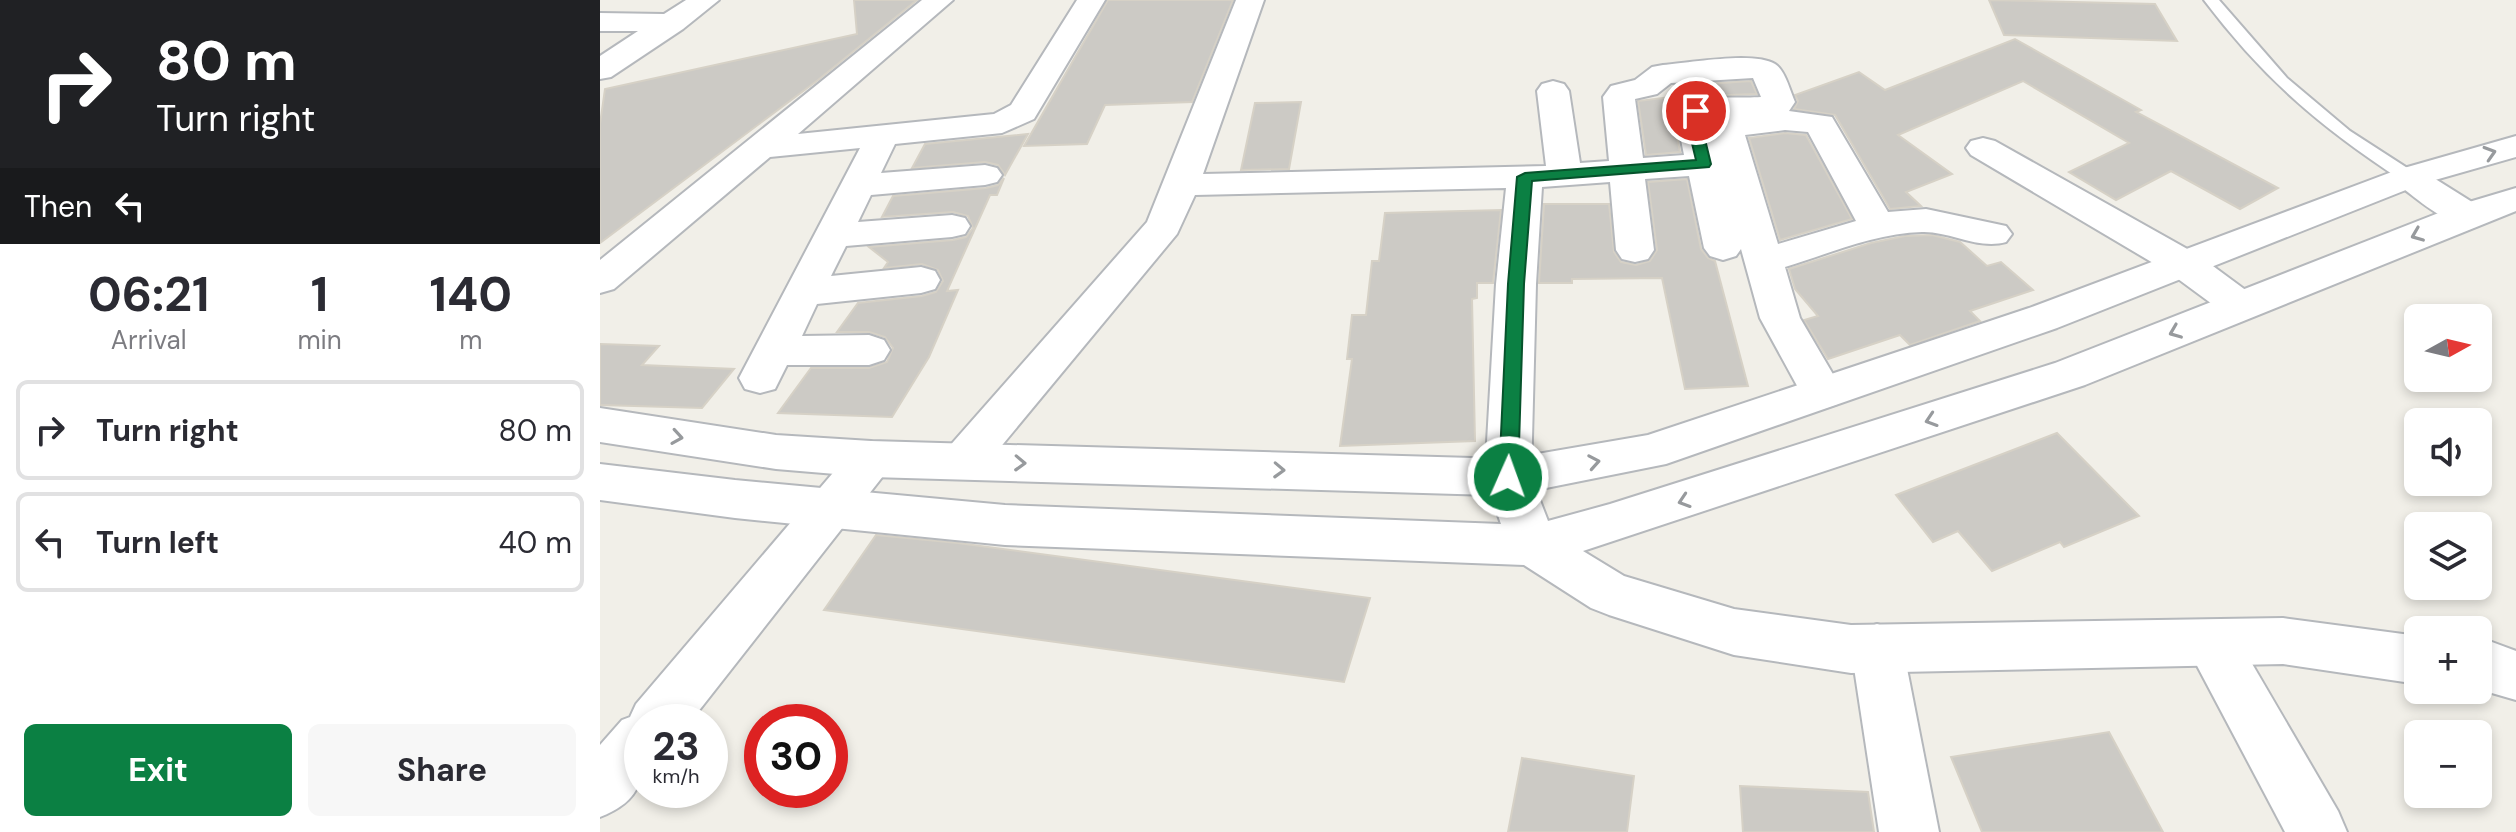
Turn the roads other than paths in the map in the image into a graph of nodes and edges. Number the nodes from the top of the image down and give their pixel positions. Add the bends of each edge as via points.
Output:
1 (705, 0) edge
2 (939, 0) edge
3 (1091, 0) edge
4 (1250, 0) edge
5 (2211, 0) edge
6 (600, 22) edge
7 (673, 23) junction
8 (600, 70) edge
9 (1553, 91) dead end
10 (882, 137) junction
11 (2516, 146) edge
12 (757, 148) junction
13 (1983, 148) dead end
14 (1704, 164) junction
15 (1627, 168) junction
16 (1564, 174) junction
17 (985, 175) dead end
18 (1525, 177) junction
19 (2409, 177) junction
20 (858, 185) junction
21 (1181, 185) junction
22 (2516, 199) edge
23 (2467, 215) junction
24 (952, 226) dead end
25 (1878, 227) junction
26 (1993, 234) dead end
27 (833, 235) junction
28 (1723, 248) dead end
29 (1635, 250) dead end
30 (1764, 260) junction
31 (2184, 264) junction
32 (600, 280) edge
33 (921, 280) dead end
34 (805, 292) junction
35 (2241, 306) junction
36 (869, 350) dead end
37 (1822, 393) junction
38 (1754, 416) junction
39 (600, 425) edge
40 (871, 459) junction
41 (963, 461) junction
42 (1791, 466) junction
43 (1508, 477) junction
44 (600, 482) edge
45 (832, 509) junction
46 (1533, 545) junction
47 (2211, 643) junction
48 (1877, 648) junction
49 (2404, 658) edge
50 (671, 704) edge
51 (624, 760) edge
52 (600, 789) edge
53 (1909, 832) edge
54 (2317, 832) edge

1 - 7 street
2 - 12 street
3 - 10 street via 1023,112 1002,123
4 - 21 street
5 - 19 lane via 2281,81 2344,135
6 - 7 street
7 - 8 street
9 - 16 street
10 - 12 street
10 - 20 street
19 -> 11 street
12 - 32 street
13 - 31 street
14 - 15 street
14 - 15 street via 1692,114 1775,106 1779,102 1766,71 1663,74 1646,87 1622,93
14 - 28 street
15 - 16 street
15 - 29 street
16 - 18 street
17 - 20 street
18 - 21 street
18 - 43 street
19 - 23 street
19 - 31 street
20 - 27 street
21 - 41 street via 1164,226
22 - 23 street
23 -> 35 street
24 - 27 street
25 - 26 street via 1926,220
25 - 30 street
25 - 30 street via 1820,124 1745,122 1727,131
27 - 34 street
30 - 37 street via 1780,318
31 - 35 street
31 - 37 street
33 - 34 street
34 - 36 street via 766,365
35 -> 42 street via 2070,374
37 - 38 street
38 - 42 street
43 -> 38 street via 1650,452
39 -> 40 street via 776,452
40 - 41 street
40 - 45 street
41 -> 43 street
42 -> 46 street
43 - 46 street
44 - 45 street
45 - 46 street via 1005,525
45 - 50 street
46 - 48 street via 1609,593 1734,632
47 - 48 street
47 - 49 street via 2283,641
47 - 54 street
48 - 53 street
51 - 52 street

